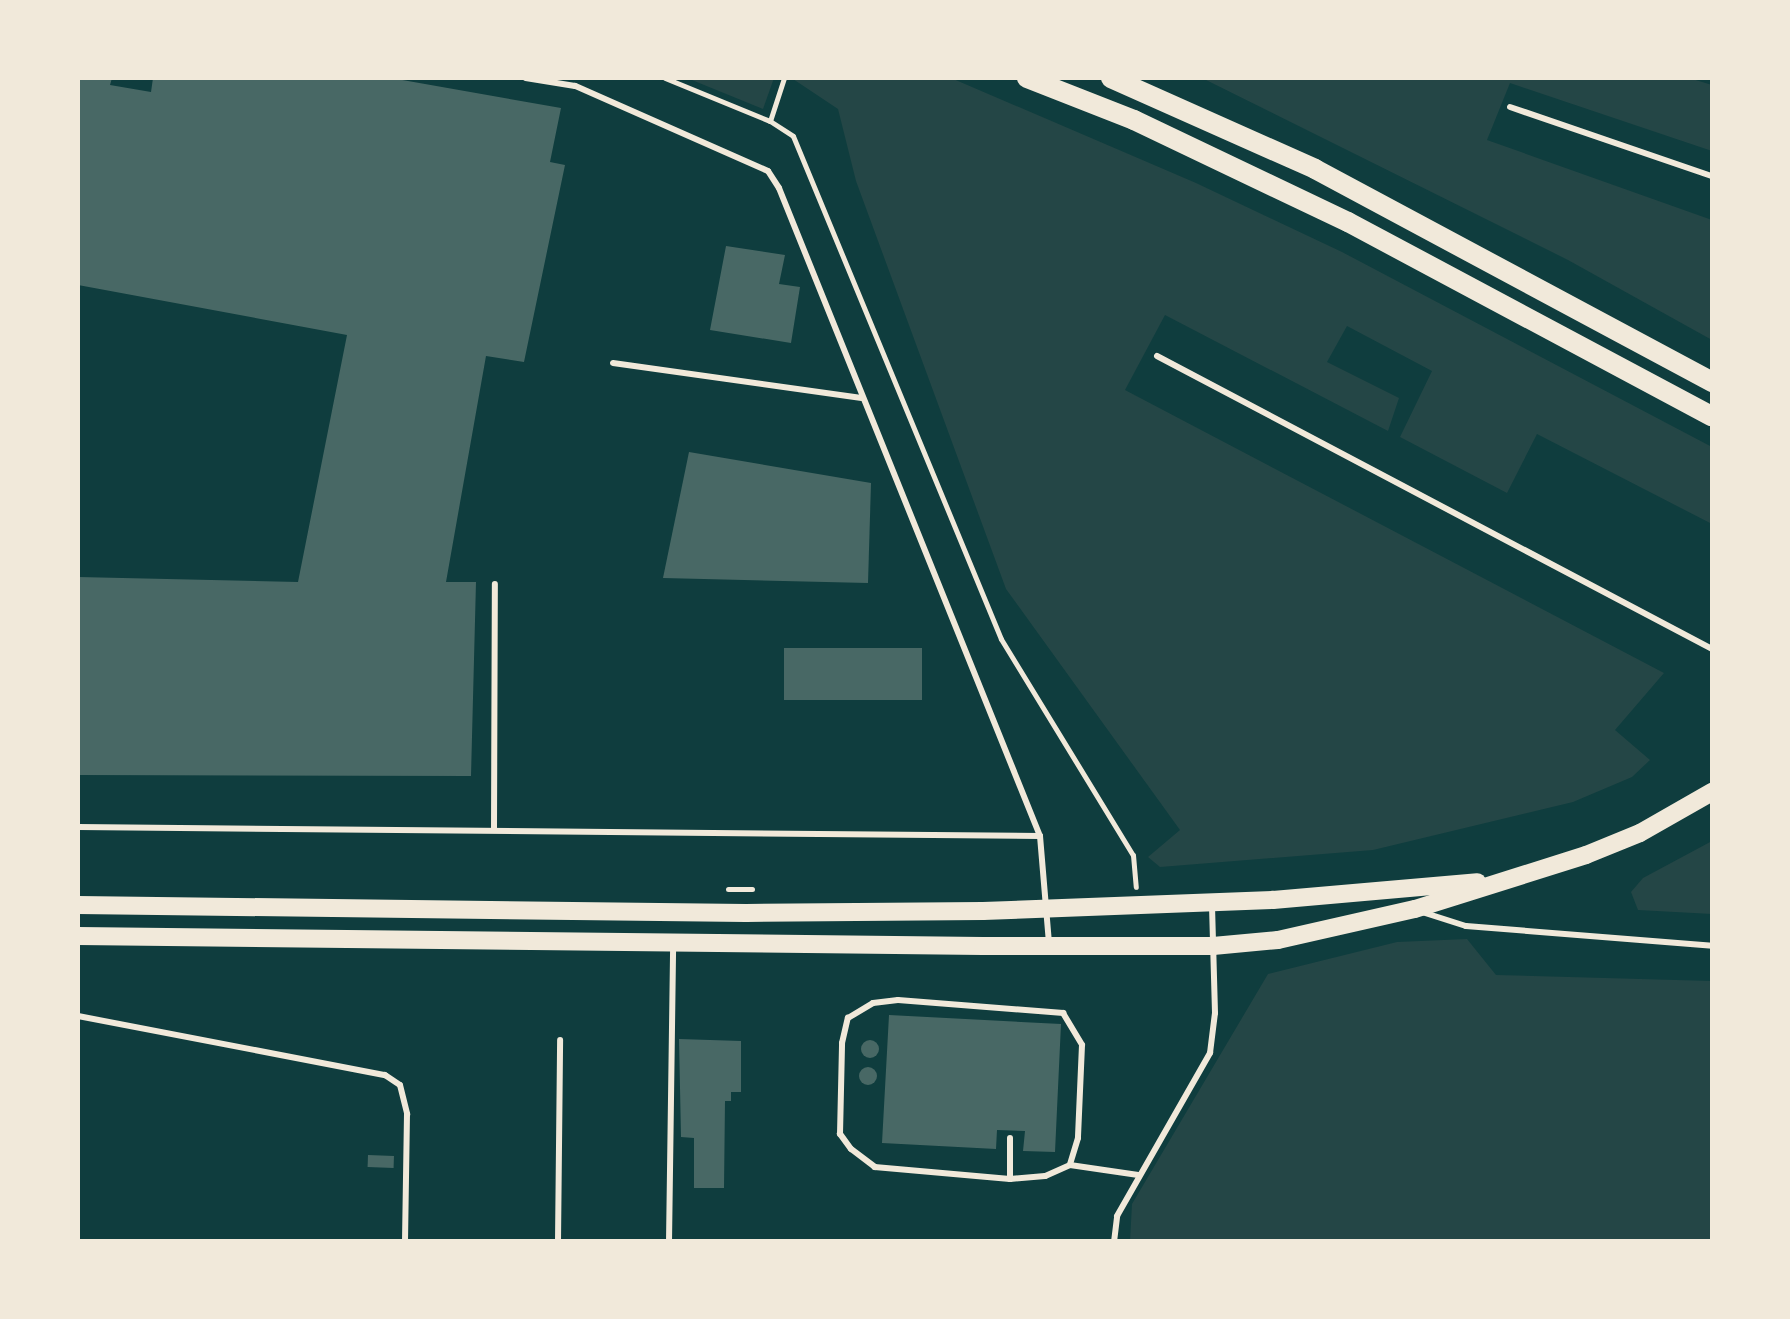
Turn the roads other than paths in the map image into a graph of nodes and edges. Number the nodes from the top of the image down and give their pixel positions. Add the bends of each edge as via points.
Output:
1 (526, 78) edge
2 (1028, 78) edge
3 (1112, 78) edge
4 (1510, 108) dead end
5 (1712, 176) edge
6 (1156, 356) dead end
7 (613, 363) dead end
8 (1712, 382) edge
9 (862, 398) junction
10 (1712, 416) edge
11 (496, 584) dead end
12 (1712, 649) edge
13 (1712, 792) edge
14 (78, 827) edge
15 (494, 830) junction
16 (1040, 836) junction
17 (1522, 875) junction
18 (1380, 891) junction
19 (1212, 904) junction
20 (78, 905) edge
21 (1047, 909) junction
22 (1414, 909) junction
23 (78, 936) edge
24 (673, 943) junction
25 (1049, 944) junction
26 (1213, 946) junction
27 (1712, 946) edge
28 (78, 1016) edge
29 (560, 1040) dead end
30 (1010, 1138) dead end
31 (1070, 1165) junction
32 (1138, 1174) junction
33 (1010, 1179) junction
34 (405, 1242) edge
35 (558, 1242) edge
36 (670, 1242) edge
37 (1114, 1242) edge

1 - 9 lane via 575,86 768,171
2 - 10 highway via 1134,120 1348,222
3 - 8 highway via 1331,178
4 - 5 lane
6 - 12 lane
7 - 9 lane
9 - 16 lane
11 - 15 lane
13 - 17 main road via 1640,833
14 - 15 lane
15 - 16 lane
16 - 21 lane
17 - 18 main road
17 - 22 main road
18 - 19 main road
18 - 22 lane
19 - 21 main road
19 - 26 lane
20 - 21 main road via 746,913
21 - 25 lane
22 - 26 main road via 1278,940
22 - 27 lane via 1466,926
23 - 24 main road
24 - 25 main road
24 - 36 lane
25 - 26 main road
26 - 32 lane via 1210,1052
28 - 34 lane via 385,1076 400,1086 407,1114
29 - 35 lane
30 - 33 lane
31 - 32 lane
31 - 33 lane via 1045,1176
31 - 33 lane via 1078,1138 1082,1045 1064,1014 898,1000 873,1003 848,1018 840,1134 851,1150 875,1167
32 - 37 lane via 1117,1216

